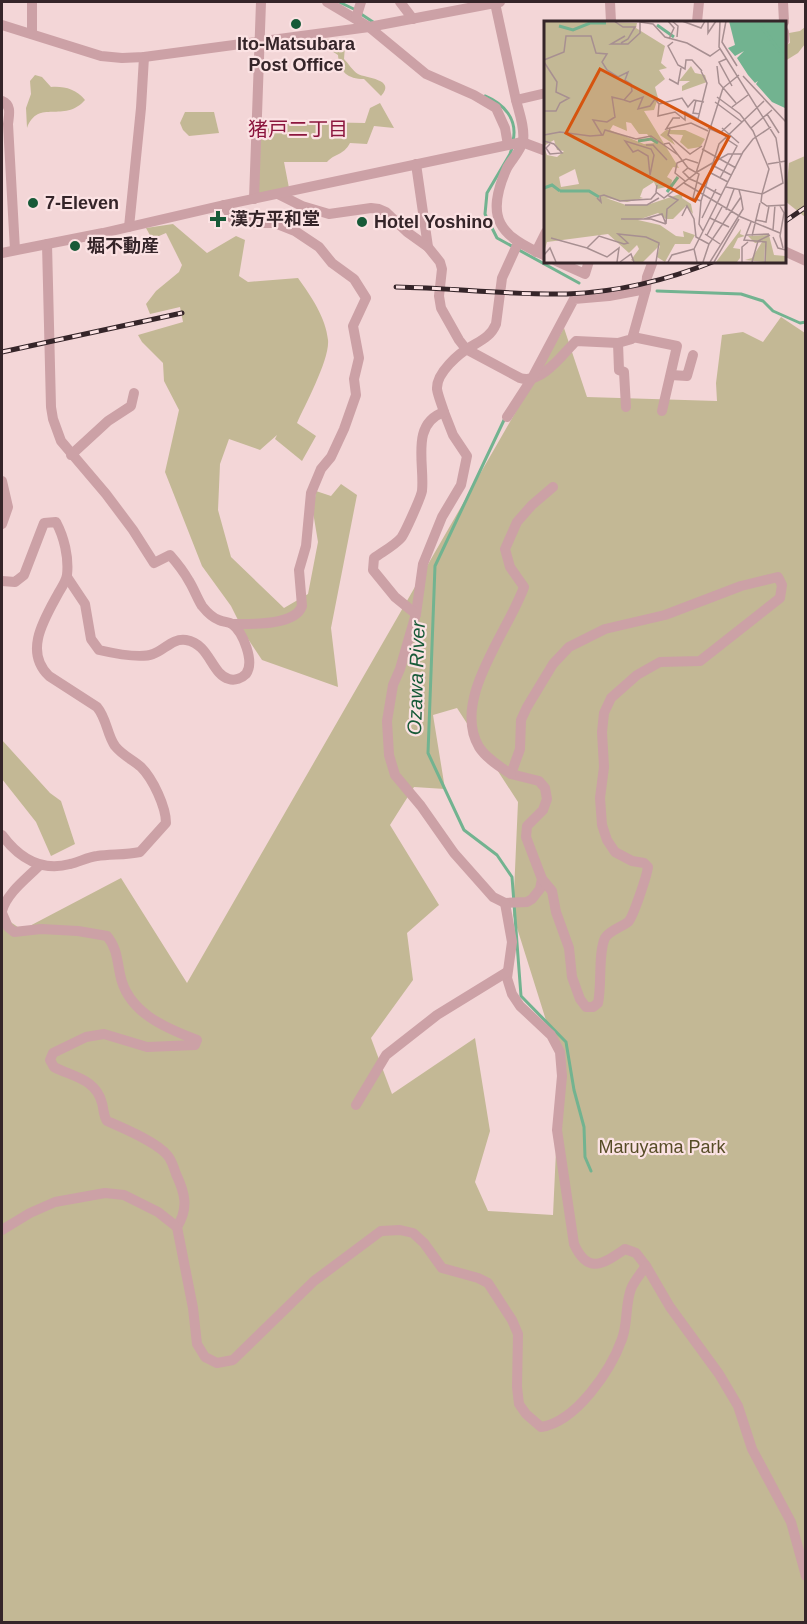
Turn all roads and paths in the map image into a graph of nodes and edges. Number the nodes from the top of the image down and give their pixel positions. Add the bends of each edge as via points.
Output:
1 (32, 2) edge
2 (261, 2) edge
3 (327, 2) edge
4 (400, 2) edge
5 (497, 2) edge
6 (610, 2) edge
7 (699, 2) edge
8 (783, 2) edge
9 (361, 4) edge
10 (446, 7) edge
11 (356, 18) junction
12 (413, 19) junction
13 (611, 21) edge
14 (697, 21) edge
15 (784, 21) edge
16 (2, 25) edge
17 (369, 27) junction
18 (32, 34) junction
19 (259, 41) junction
20 (144, 57) junction
21 (544, 93) edge
22 (516, 100) junction
23 (2, 101) edge
24 (5, 124) edge
25 (522, 142) junction
26 (508, 144) junction
27 (544, 150) edge
28 (416, 164) junction
29 (278, 194) junction
30 (254, 199) junction
31 (224, 205) junction
32 (129, 227) junction
33 (48, 244) junction
34 (428, 247) junction
35 (517, 247) junction
36 (15, 250) junction
37 (786, 252) edge
38 (2, 253) edge
39 (541, 254) edge
40 (806, 261) edge
41 (558, 262) edge
42 (589, 262) edge
43 (653, 262) edge
44 (646, 289) junction
45 (633, 337) junction
46 (618, 343) junction
47 (466, 349) junction
48 (693, 355) dead end
49 (671, 375) junction
50 (526, 380) junction
51 (134, 393) dead end
52 (626, 408) dead end
53 (662, 411) dead end
54 (444, 412) junction
55 (507, 417) dead end
56 (71, 455) junction
57 (2, 481) edge
58 (553, 487) dead end
59 (2, 524) edge
60 (67, 577) junction
61 (2, 581) edge
62 (416, 614) junction
63 (232, 624) junction
64 (511, 774) junction
65 (2, 835) edge
66 (39, 866) junction
67 (542, 879) junction
68 (505, 903) junction
69 (2, 912) edge
70 (507, 972) junction
71 (356, 1105) dead end
72 (177, 1227) junction
73 (2, 1230) edge
74 (646, 1266) junction
75 (806, 1576) edge

1 - 18 street
2 - 19 street
3 - 11 street
4 - 12 street
5 - 10 street
5 - 22 street
6 - 13 street
7 - 14 street
8 - 15 street
9 - 11 street
10 - 12 street
11 - 17 street
12 - 17 street
16 - 18 street
17 - 19 street
17 - 26 street via 426,74 495,108
18 - 20 street via 101,56
19 - 20 street
19 - 30 street
20 - 32 street
21 - 22 street
22 - 25 street
23 - 24 street via 10,108
24 - 36 street
25 - 26 street
25 - 27 street
25 - 35 street via 503,179 497,218
26 - 28 street
28 - 29 street
28 - 34 street
29 - 30 street
29 - 34 street via 329,214 379,209
30 - 31 street
31 - 32 street
31 - 63 street via 232,218 254,224 275,223 307,239 354,279 366,298 352,326 359,358 354,379 356,395 344,429 311,493 306,546 299,570 300,611 290,618 260,624
32 - 33 street
33 - 36 street
33 - 56 street via 51,407 61,441
34 - 47 street via 442,269 441,308
35 - 39 street
35 - 47 street via 502,278 493,331
36 - 38 street
37 - 40 street
41 - 42 street via 585,274
43 - 44 street
44 - 45 street
44 - 50 street via 574,299
45 - 46 street
45 - 49 street via 678,346
46 - 50 street via 576,341 541,376
46 - 52 street
47 - 50 street
47 - 54 street via 440,375 437,388
48 - 49 street via 687,376
49 - 53 street
50 - 55 street
51 - 56 street via 131,406
54 - 62 street via 467,456 461,485 442,517 423,564
54 - 62 street via 425,424 421,442 422,493 401,538 374,558 373,570 394,597
56 - 63 street via 106,494 154,563 170,555 203,607 216,619
57 - 59 street via 8,507
58 - 64 street via 517,522 505,549 510,567 524,587 480,676 472,707 472,731 480,749
60 - 61 street via 64,537 56,522 44,523 24,575 15,582
60 - 63 street via 85,604 91,639 99,650 150,655 170,643 186,640 204,650 223,676 237,680 249,667 249,655
60 - 66 street via 44,621 36,649 38,660 49,676 103,714 115,745 142,768 155,789 166,813 166,823 140,852 95,856 51,868
62 - 68 street via 393,685 387,721 389,755 395,775 454,853 493,897
64 - 67 street via 539,781 545,788 547,800 527,826 526,837
64 - 67 street via 520,749 521,720 553,664 569,647 605,629 664,615 741,586 778,577 782,585 780,598 700,661 660,663 637,675 611,698 604,714 602,825 615,852 648,867 634,915 605,938 600,993 593,1007 586,1007 580,999 552,891
65 - 66 street via 9,846
66 - 69 street via 19,885
67 - 68 street via 532,899
68 - 70 street via 512,942
69 - 72 street via 14,932 41,929 107,936 114,944 120,977 132,1003 163,1026 197,1040 195,1045 147,1047 104,1034 86,1037 53,1053 50,1060 54,1067 94,1087 107,1121 135,1132 168,1156 184,1191 183,1218
70 - 71 street via 437,1015 386,1055
70 - 74 street via 512,994 551,1035 560,1052 557,1130 579,1256 587,1262 602,1264 625,1249 636,1253
72 - 73 street via 159,1212 123,1195 105,1193 55,1202
72 - 74 street via 197,1344 205,1357 217,1363 233,1360 314,1281 381,1231 413,1233 442,1268 488,1283 518,1334 519,1404 542,1427 552,1426 591,1393 623,1337 631,1288
74 - 75 street via 738,1406 752,1449 791,1522

